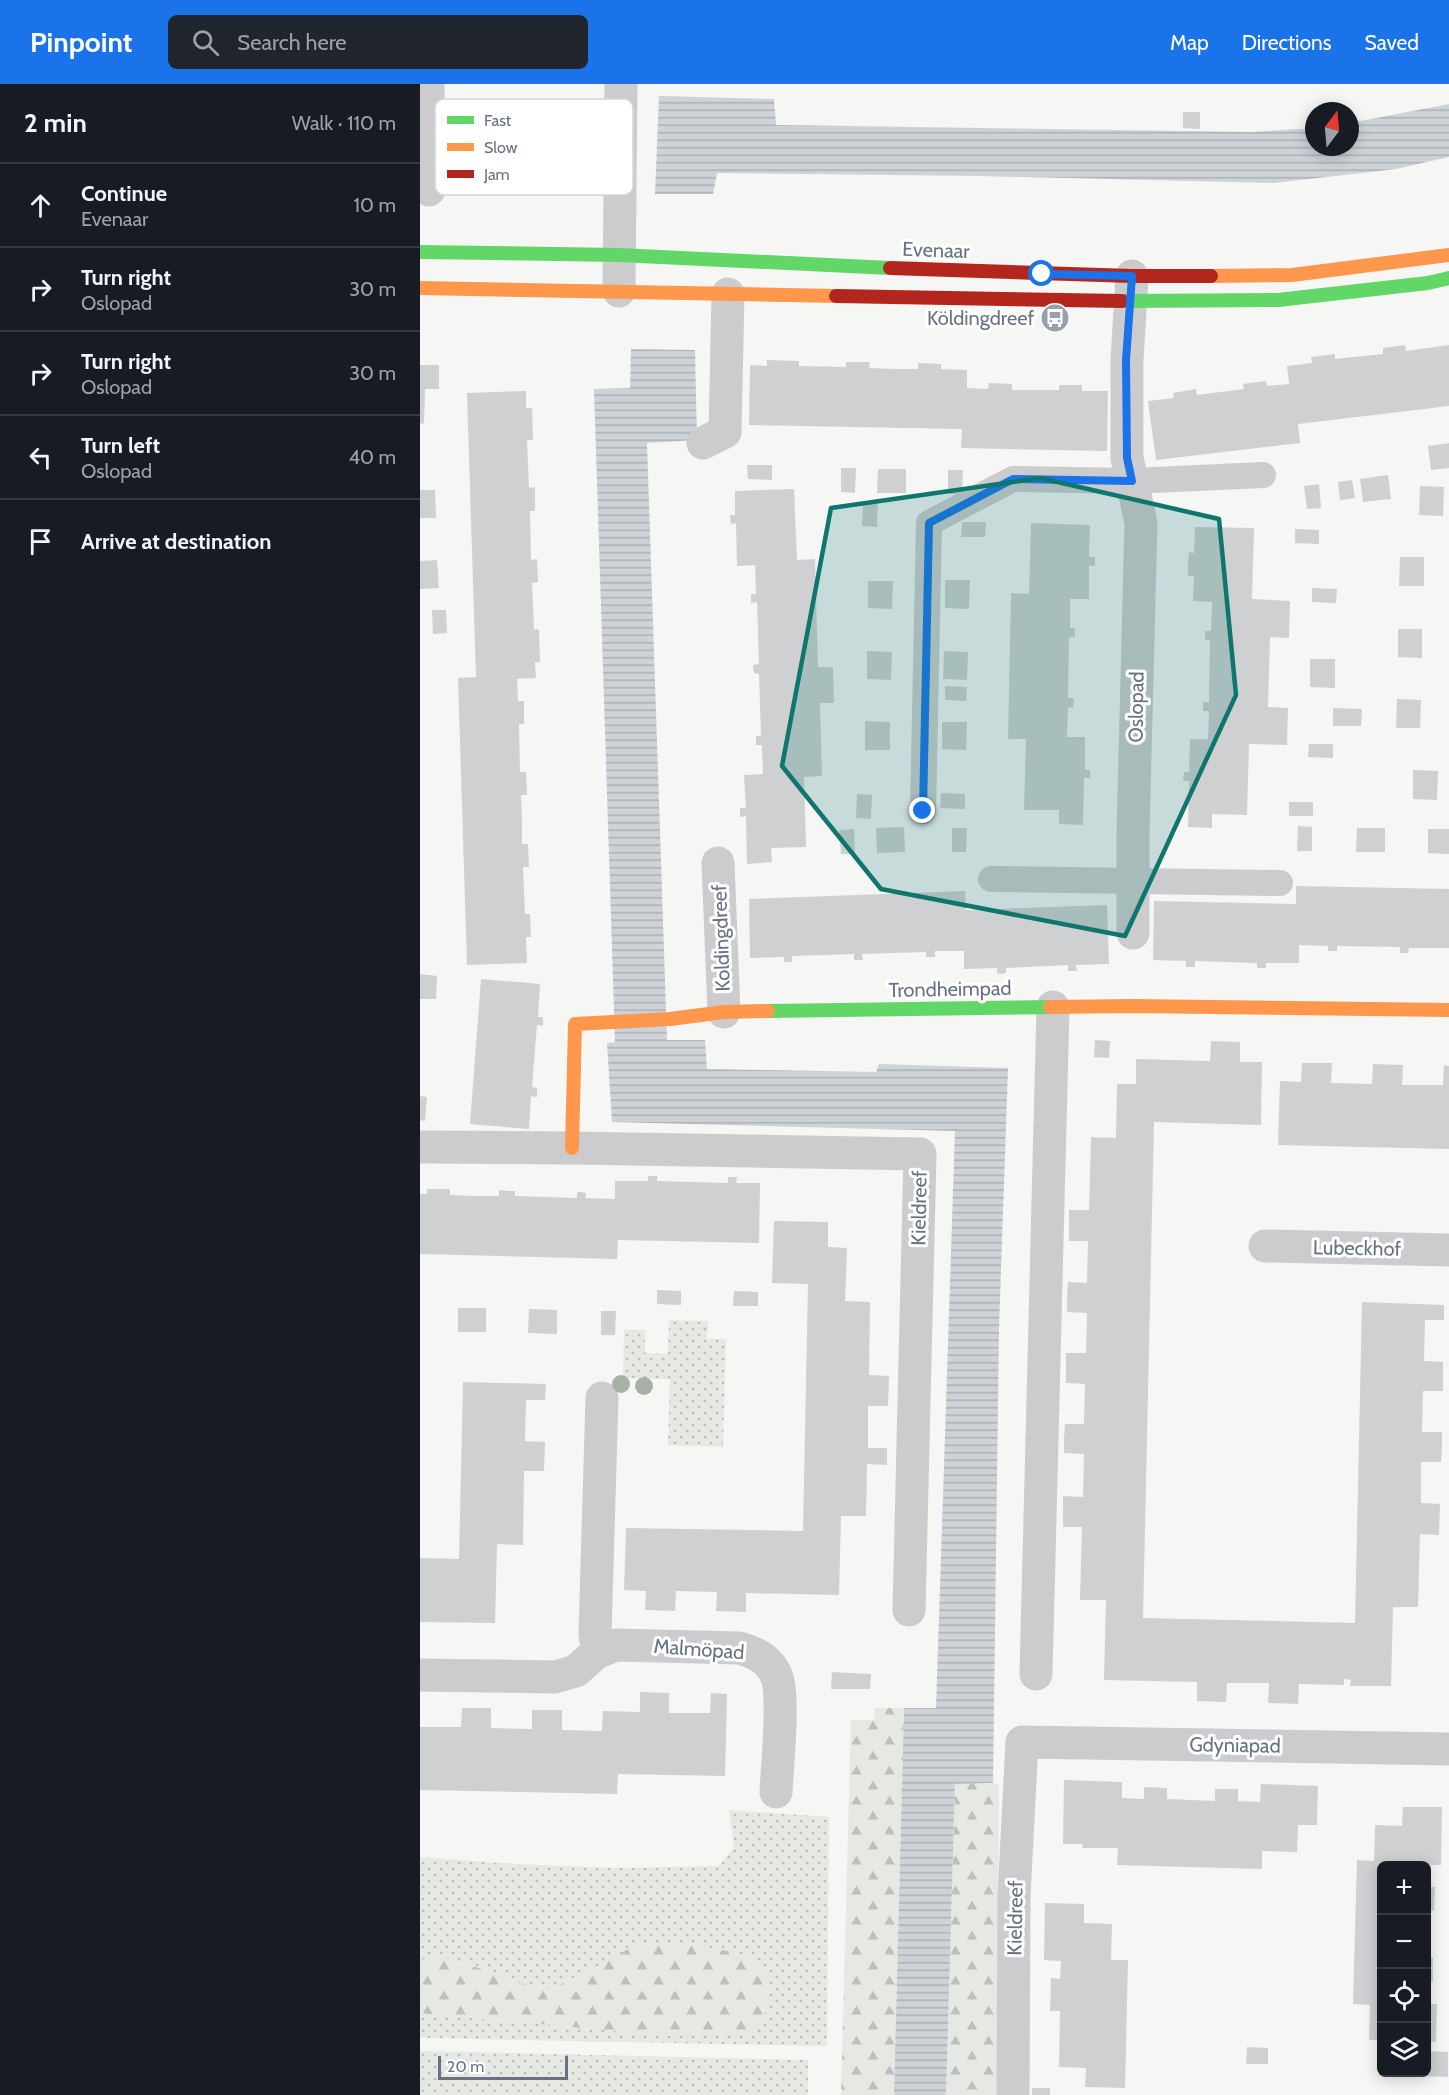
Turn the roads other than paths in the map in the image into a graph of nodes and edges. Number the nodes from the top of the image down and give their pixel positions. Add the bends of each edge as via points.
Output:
1 (428, 84) edge
2 (621, 84) edge
3 (621, 99) edge
4 (429, 190) dead end
5 (620, 195) edge
6 (420, 252) edge
7 (619, 255) junction
8 (1449, 255) edge
9 (1449, 278) edge
10 (420, 288) edge
11 (1132, 289) junction
12 (619, 291) junction
13 (728, 294) junction
14 (704, 443) dead end
15 (1263, 475) dead end
16 (1132, 481) junction
17 (923, 811) dead end
18 (718, 863) dead end
19 (991, 879) dead end
20 (1133, 880) junction
21 (1280, 883) dead end
22 (1133, 933) dead end
23 (1053, 1006) junction
24 (1449, 1010) edge
25 (724, 1012) junction
26 (420, 1147) edge
27 (572, 1148) junction
28 (1265, 1246) dead end
29 (1449, 1250) edge
30 (603, 1398) dead end
31 (909, 1610) dead end
32 (602, 1650) junction
33 (1036, 1674) dead end
34 (420, 1675) edge
35 (1022, 1742) joint
36 (1449, 1749) edge
37 (776, 1792) dead end
38 (1013, 2095) edge

1 - 4 street
2 - 3 street
5 - 7 street
6 - 7 street, Evenaar
7 - 11 street, Evenaar via 916,269
7 - 12 street
8 - 11 street, Evenaar via 1293,275
9 - 11 street, Evenaar via 1278,300
10 - 12 street, Evenaar
11 - 13 street, Evenaar
11 - 16 street, Oslopad via 1126,360 1127,458
12 - 13 street, Evenaar
13 - 14 street via 725,432
15 - 16 lane
16 - 17 lane via 1013,479 929,523
16 - 20 street, Oslopad via 1141,523
18 - 25 street, Koldingdreef
19 - 20 lane
20 - 21 lane
20 - 22 street, Oslopad
23 - 24 street, Trondheimpad
23 - 25 street, Trondheimpad
23 - 33 street
25 - 27 street, Trondheimpad via 575,1024
26 - 27 street
27 - 31 street, Kieldreef via 920,1154
28 - 29 street, Lubeckhof
30 - 32 street via 595,1634
32 - 34 street, Malmöpad via 576,1671 555,1677
32 - 37 street, Malmöpad via 625,1644 739,1648 761,1656 770,1664 780,1685
35 - 36 street, Gdyniapad
35 - 38 street, Kieldreef via 1014,1896

